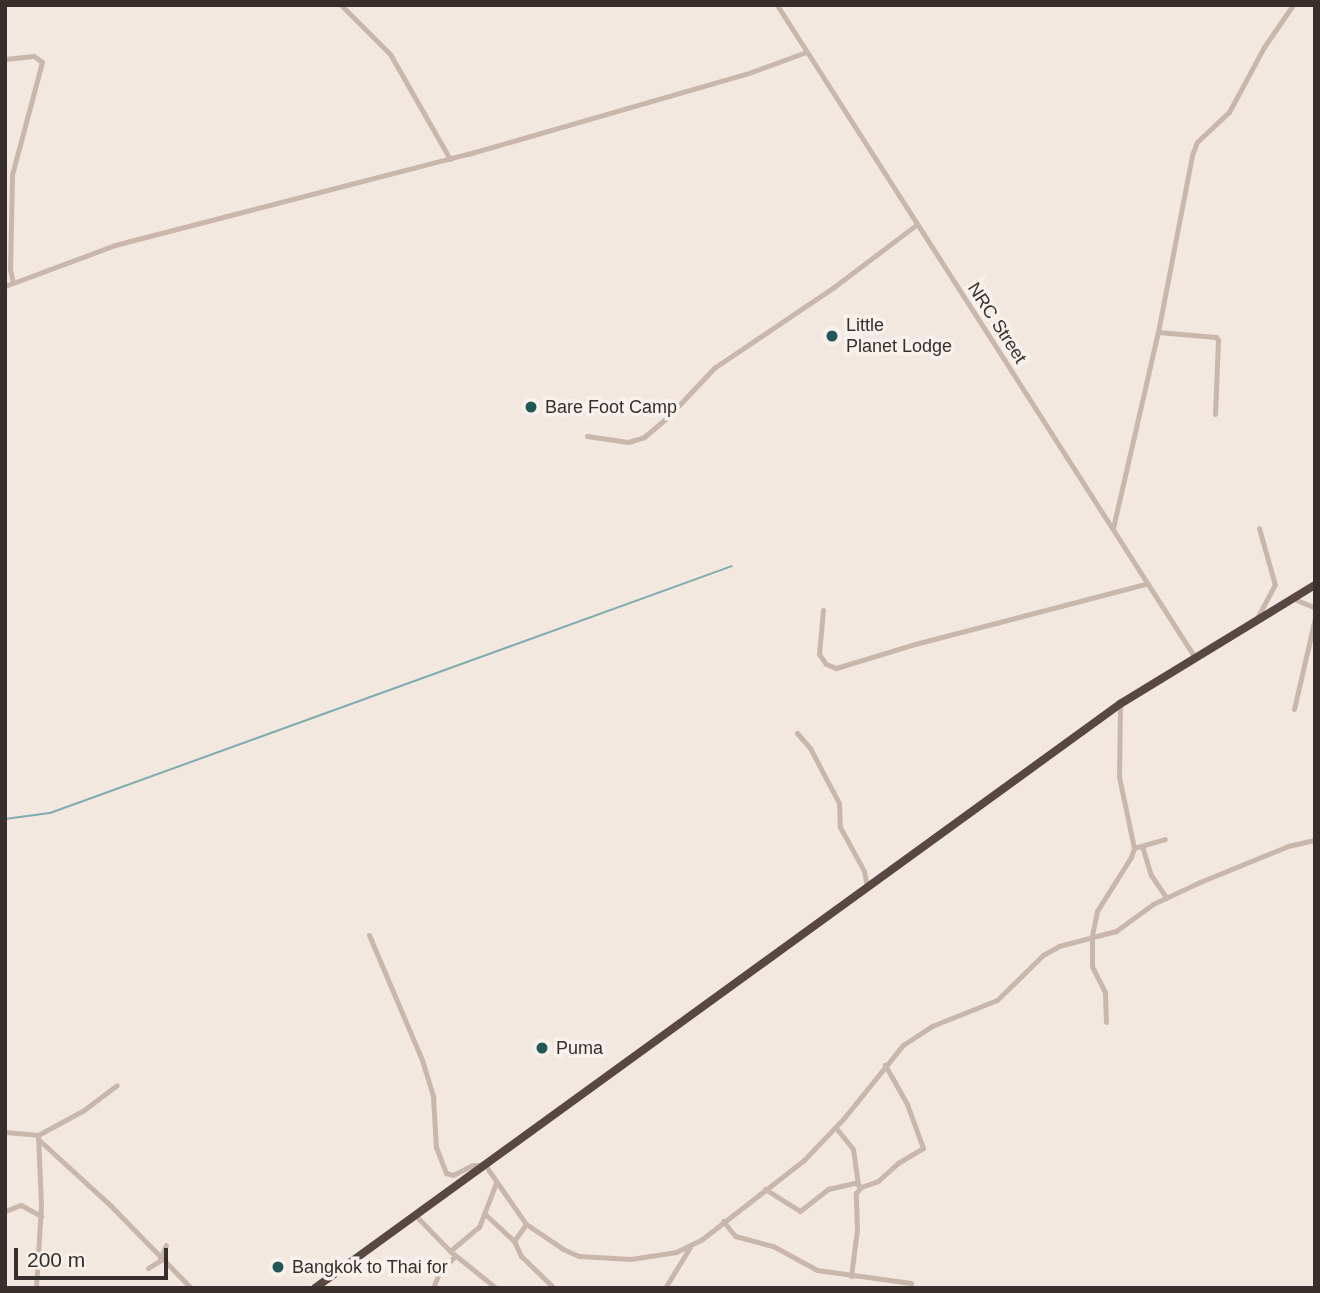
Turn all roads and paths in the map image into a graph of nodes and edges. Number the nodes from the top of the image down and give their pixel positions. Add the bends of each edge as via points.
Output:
1 (341, 5) edge
2 (777, 5) edge
3 (1293, 5) edge
4 (806, 52) junction
5 (5, 59) edge
6 (450, 159) junction
7 (916, 225) junction
8 (13, 283) junction
9 (5, 286) edge
10 (1158, 332) junction
11 (1215, 414) dead end
12 (587, 436) dead end
13 (1113, 528) junction
14 (1259, 528) dead end
15 (1146, 584) junction
16 (1315, 585) edge
17 (1293, 598) junction
18 (1315, 608) edge
19 (823, 610) dead end
20 (1315, 618) edge
21 (1256, 620) junction
22 (1194, 656) junction
23 (1120, 704) junction
24 (1294, 709) dead end
25 (797, 733) dead end
26 (1165, 839) dead end
27 (1315, 840) edge
28 (1142, 846) junction
29 (1134, 848) junction
30 (867, 886) junction
31 (1167, 897) junction
32 (369, 935) dead end
33 (1092, 935) junction
34 (1105, 1022) dead end
35 (885, 1065) junction
36 (117, 1085) dead end
37 (835, 1128) junction
38 (5, 1132) edge
39 (38, 1137) junction
40 (485, 1165) junction
41 (496, 1183) junction
42 (859, 1185) junction
43 (765, 1189) junction
44 (5, 1211) edge
45 (485, 1214) junction
46 (41, 1216) junction
47 (415, 1216) junction
48 (723, 1221) junction
49 (526, 1224) junction
50 (514, 1241) junction
51 (166, 1245) dead end
52 (690, 1247) junction
53 (450, 1251) junction
54 (456, 1256) junction
55 (161, 1259) junction
56 (148, 1268) dead end
57 (851, 1276) junction
58 (911, 1283) dead end
59 (36, 1288) edge
60 (191, 1288) edge
61 (315, 1288) edge
62 (433, 1288) edge
63 (496, 1288) edge
64 (554, 1288) edge
65 (665, 1288) edge

1 - 6 street via 390,54
2 - 4 street, NRC Street
3 - 10 street via 1258,56 1229,112 1197,142
4 - 6 street via 746,74
4 - 7 street, NRC Street
5 - 8 street via 34,56 42,62 12,176
6 - 8 street via 103,249
7 - 12 street via 713,368 641,439 628,442
7 - 13 street, NRC Street
8 - 9 street
10 - 11 street via 1216,337
10 - 13 street
13 - 15 street, NRC Street
14 - 21 street via 1275,585
15 - 19 street via 836,668 826,664 820,654
15 - 22 street, NRC Street
16 - 17 highway
17 - 18 street
17 - 21 highway
20 - 24 street
21 - 22 highway
22 - 23 highway
23 - 29 street via 1119,777
23 - 30 highway
25 - 30 street via 839,803 840,827 864,871
26 - 28 street
27 - 31 street via 1288,846
28 - 29 street
28 - 31 street via 1151,875
29 - 33 street via 1097,911
30 - 40 highway
31 - 33 street via 1116,931
32 - 40 street via 422,1060 433,1097 436,1147 446,1173
33 - 34 street via 1092,966 1105,992
33 - 35 street via 1043,955 997,1000 932,1026 903,1045
35 - 37 street
35 - 42 street via 907,1104 923,1148 878,1181
36 - 39 street
37 - 42 street via 853,1149
37 - 43 street via 804,1160
38 - 39 street
39 - 46 street
39 - 55 street
40 - 41 street
40 - 47 highway
41 - 45 street
41 - 49 street
42 - 43 street via 828,1189 800,1211
42 - 57 street
43 - 48 street
44 - 46 street via 21,1205
45 - 50 street
45 - 53 street via 479,1227
46 - 59 street
47 - 53 street
47 - 61 highway
48 - 52 street
48 - 57 street via 735,1236 773,1246 817,1270
49 - 50 street
49 - 52 street via 579,1256 631,1259
50 - 64 street via 523,1260
51 - 55 street
52 - 65 street
53 - 54 street
54 - 62 street via 440,1271
54 - 63 street
55 - 56 street
55 - 60 street
57 - 58 street

